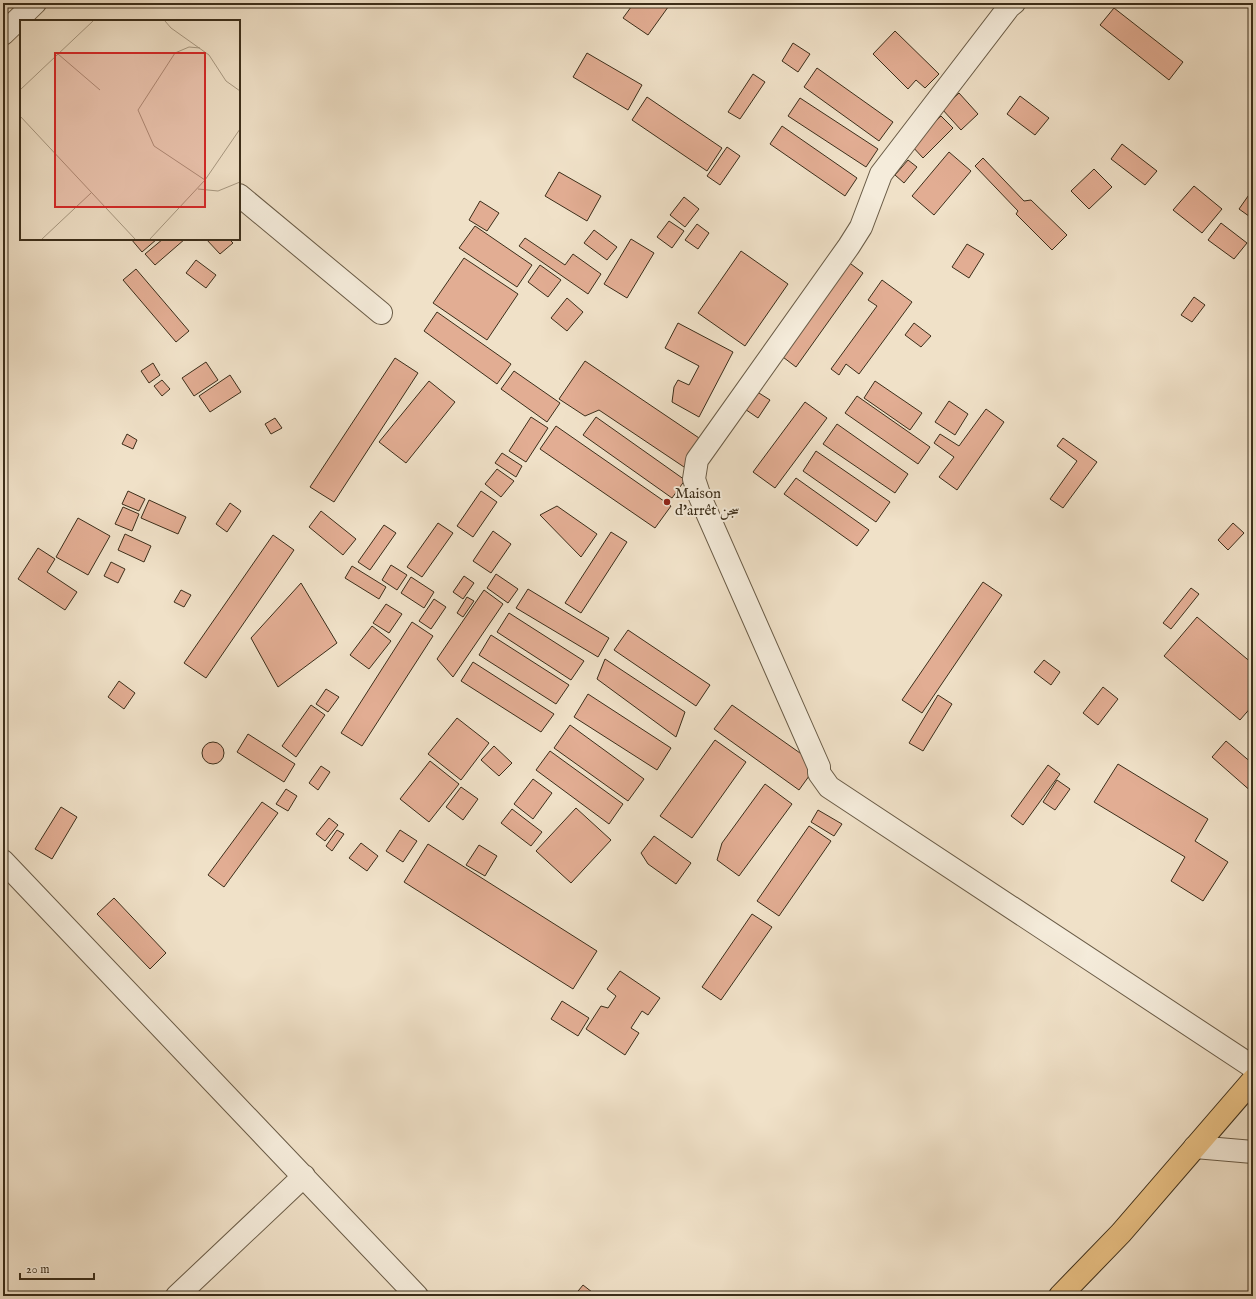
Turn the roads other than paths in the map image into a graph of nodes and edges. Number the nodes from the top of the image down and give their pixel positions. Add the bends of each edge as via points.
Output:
1 (1014, 3) edge
2 (30, 13) edge
3 (21, 20) edge
4 (20, 21) edge
5 (3, 34) edge
6 (240, 196) edge
7 (381, 313) dead end
8 (3, 861) edge
9 (1253, 1067) edge
10 (1253, 1080) edge
11 (1195, 1147) junction
12 (1253, 1152) edge
13 (304, 1176) junction
14 (177, 1296) edge
15 (417, 1296) edge
16 (1060, 1296) edge

1 - 9 street via 881,174 861,227 697,460 694,479 819,767 819,773 829,787
2 - 3 street
4 - 5 street
6 - 7 street
8 - 13 street
10 - 11 main road
11 - 12 street
11 - 16 main road via 1121,1233
13 - 14 street
13 - 15 street

